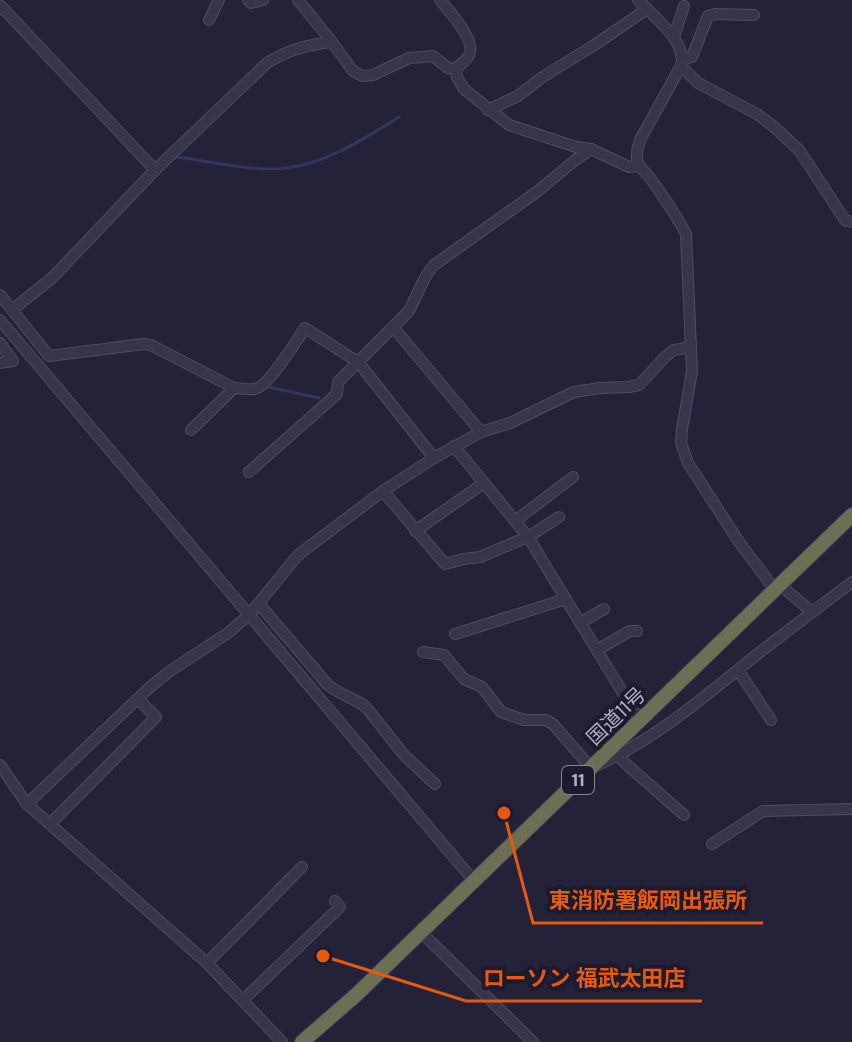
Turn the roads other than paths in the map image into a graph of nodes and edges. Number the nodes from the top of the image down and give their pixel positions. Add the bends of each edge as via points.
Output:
1 (219, 0) edge
2 (248, 0) edge
3 (263, 0) edge
4 (298, 0) edge
5 (440, 0) edge
6 (638, 0) edge
7 (0, 5) edge
8 (684, 6) dead end
9 (647, 9) junction
10 (754, 15) dead end
11 (209, 20) dead end
12 (674, 37) junction
13 (332, 42) junction
14 (682, 62) junction
15 (456, 69) junction
16 (488, 110) junction
17 (591, 149) junction
18 (639, 166) junction
19 (155, 170) junction
20 (852, 222) edge
21 (0, 295) edge
22 (12, 310) junction
23 (0, 320) edge
24 (25, 326) junction
25 (393, 327) junction
26 (13, 336) junction
27 (1, 344) edge
28 (691, 347) junction
29 (358, 362) junction
30 (0, 363) edge
31 (234, 388) junction
32 (191, 431) dead end
33 (481, 432) junction
34 (454, 446) junction
35 (434, 458) junction
36 (249, 472) dead end
37 (573, 477) dead end
38 (484, 483) junction
39 (383, 491) junction
40 (852, 515) edge
41 (559, 517) dead end
42 (515, 521) junction
43 (415, 531) junction
44 (528, 537) junction
45 (852, 582) edge
46 (778, 587) junction
47 (566, 599) junction
48 (259, 604) junction
49 (604, 609) dead end
50 (812, 612) junction
51 (250, 614) junction
52 (580, 623) junction
53 (637, 631) dead end
54 (455, 634) dead end
55 (597, 650) junction
56 (423, 652) dead end
57 (738, 670) junction
58 (138, 699) junction
59 (771, 720) dead end
60 (640, 721) junction
61 (619, 756) junction
62 (0, 765) edge
63 (591, 768) junction
64 (435, 784) dead end
65 (27, 804) junction
66 (852, 809) edge
67 (684, 815) dead end
68 (50, 824) junction
69 (712, 844) dead end
70 (302, 867) dead end
71 (474, 881) junction
72 (335, 901) dead end
73 (421, 932) junction
74 (207, 963) junction
75 (243, 1000) junction
76 (282, 1042) edge
77 (302, 1042) edge
78 (533, 1042) edge

1 - 11 street
2 - 3 street
4 - 13 street
5 - 15 street via 471,45
6 - 9 street
7 - 19 street
8 - 12 street
9 - 12 street
9 - 16 street via 518,96
10 - 14 street via 708,16 692,57
12 - 14 street
13 - 15 street via 362,76 417,57 433,56
13 - 19 street via 267,63
14 - 18 street via 641,138
14 - 20 street via 698,83 757,114 799,150 845,220
15 - 16 street via 464,89
16 - 17 street via 509,125
17 - 18 street via 629,167
17 - 25 street via 441,258
18 - 28 street via 686,234
19 - 22 street via 53,277
21 - 22 street
22 - 24 street
23 - 26 street
24 - 26 street
24 - 31 street via 49,356 151,345
25 - 29 street
25 - 33 street
26 - 27 street
26 - 51 street
27 - 30 street via 13,361
28 - 33 street via 674,350 639,385 574,392
28 - 46 street via 683,453 739,542
29 - 31 street via 305,328 258,389
29 - 35 street
29 - 36 street via 338,382 337,394
31 - 32 street
33 - 34 street
34 - 35 street
34 - 38 street
35 - 39 street
37 - 42 street
38 - 42 street
38 - 43 street
39 - 43 street
39 - 48 street via 298,555
40 - 46 highway, 国道11号 / 11
41 - 44 street
42 - 44 street
43 - 44 street via 445,564 480,557
44 - 47 street
45 - 50 street
46 - 50 street
46 - 60 highway, 国道11号 / 11
47 - 52 street
47 - 54 street
48 - 51 street
48 - 64 street via 328,685 366,707
49 - 52 street
50 - 57 street
51 - 58 street
51 - 71 street
52 - 55 street
53 - 55 street
55 - 60 street
56 - 63 street via 444,655 464,679 482,687 501,712 553,724
57 - 59 street
57 - 61 street via 693,708
58 - 65 street
58 - 68 street via 156,717
60 - 63 highway, 国道11号 / 11
61 - 63 street
61 - 67 street
62 - 65 street
63 - 71 highway, 国道11号 / 11
65 - 68 street
66 - 69 street via 763,811
68 - 74 street
70 - 74 street
71 - 73 highway, 国道11号 / 11
72 - 75 street via 340,907
73 - 77 highway, 国道11号 / 11
73 - 78 street
74 - 75 street
75 - 76 street

